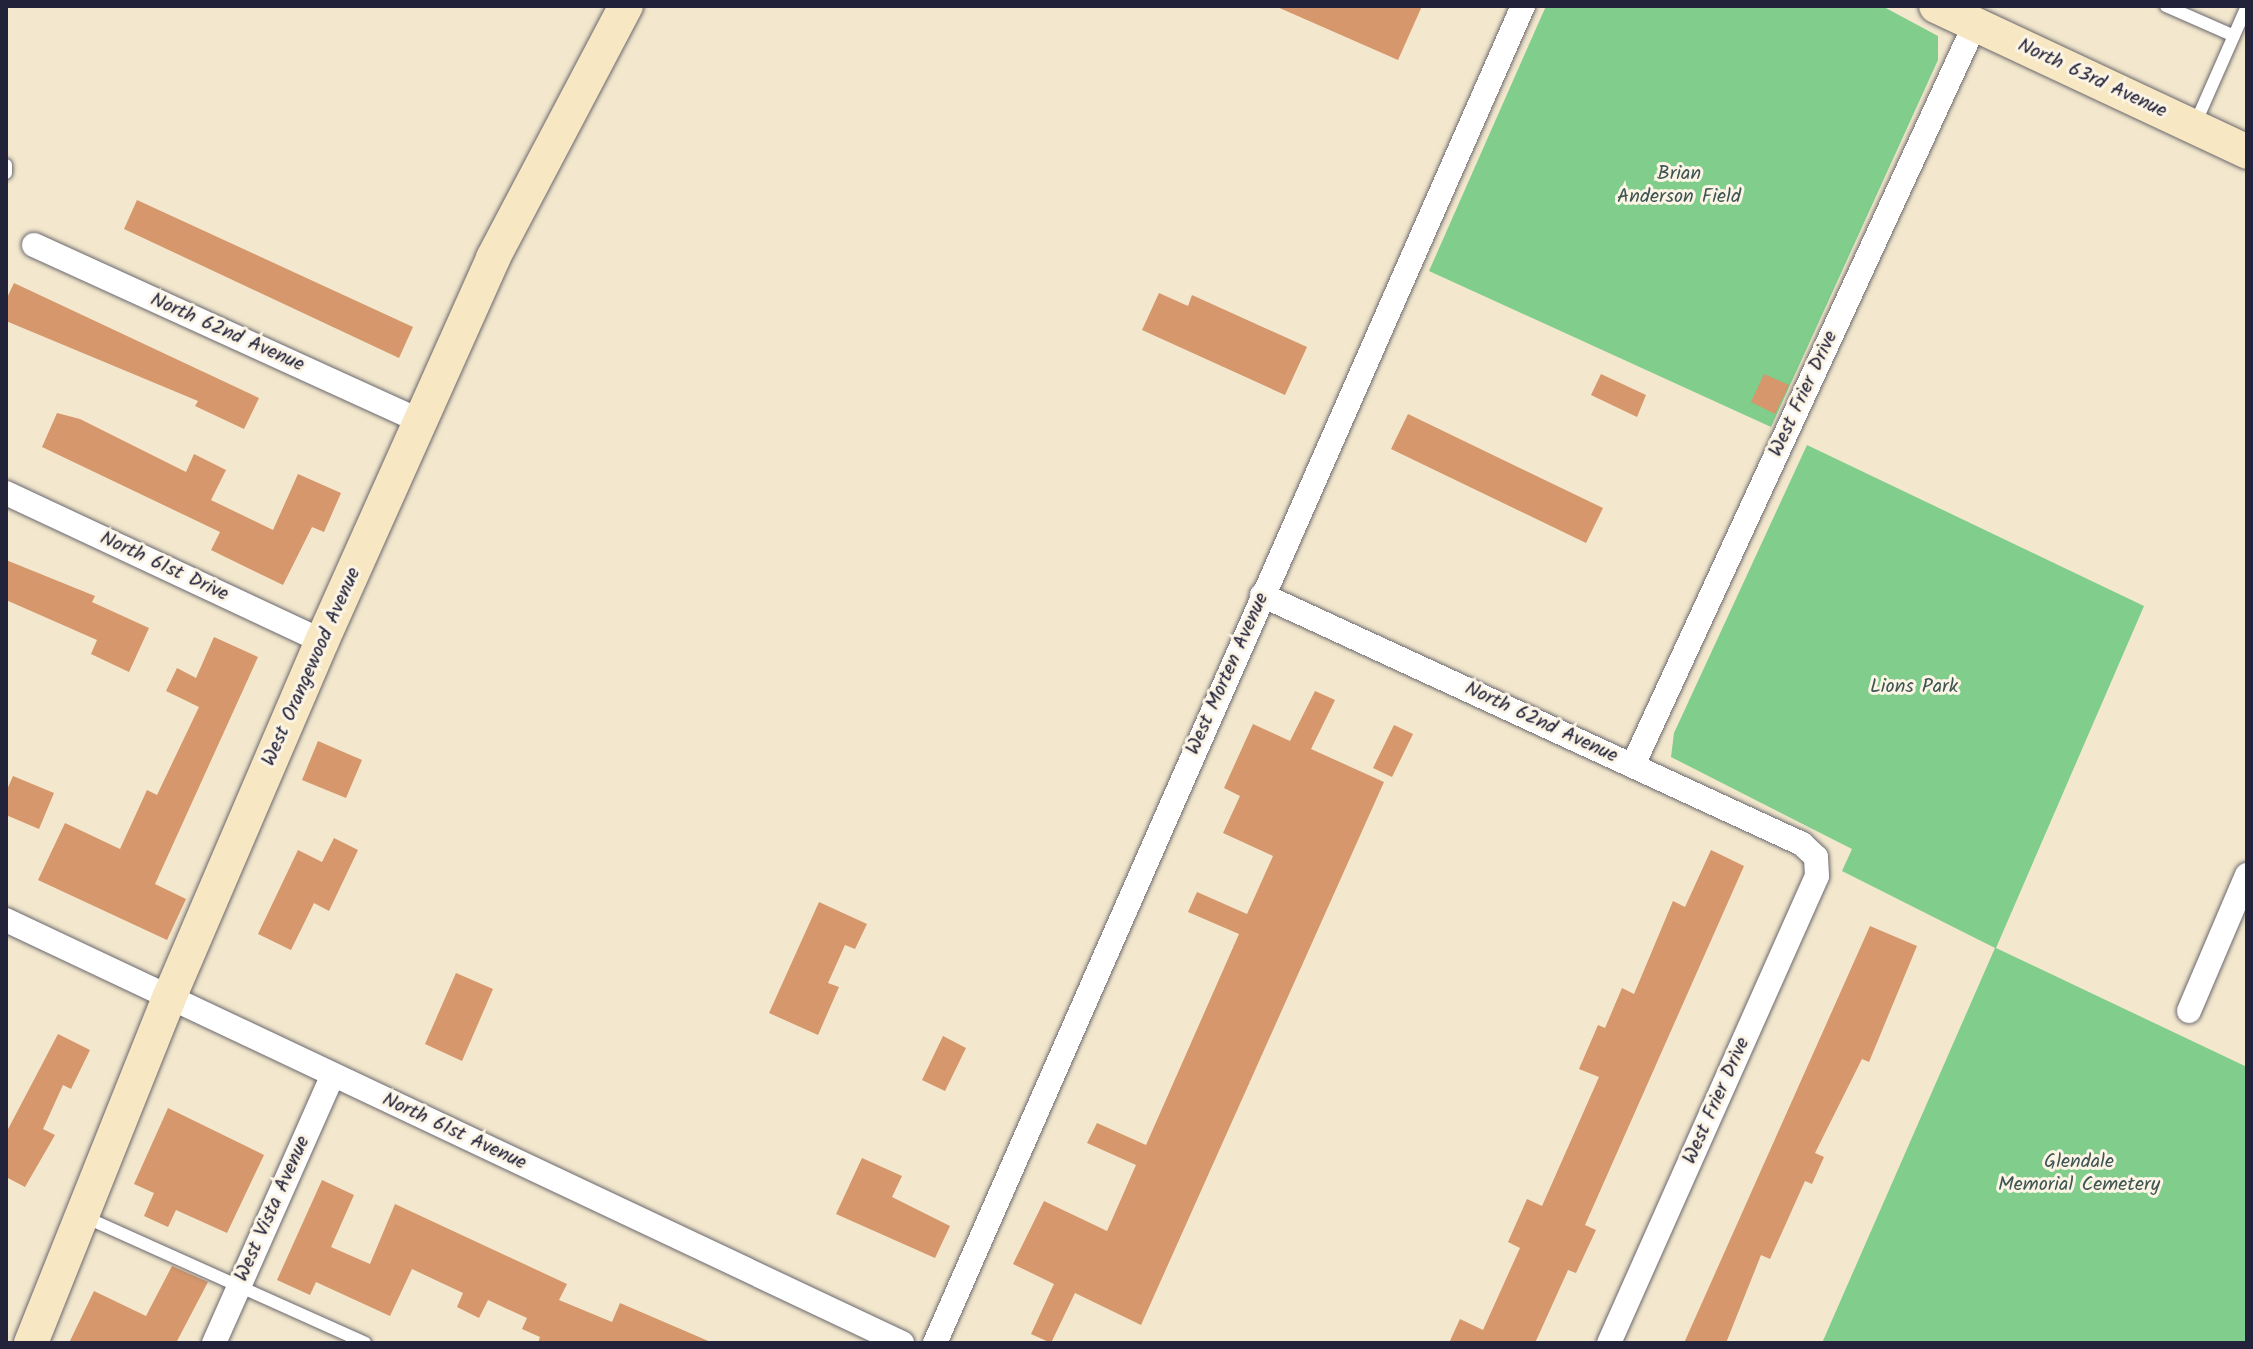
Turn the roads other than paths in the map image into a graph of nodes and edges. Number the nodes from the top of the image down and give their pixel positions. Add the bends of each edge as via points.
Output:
1 (626, 6) edge
2 (1523, 6) edge
3 (1936, 6) edge
4 (2166, 6) edge
5 (2247, 6) edge
6 (1975, 24) junction
7 (2234, 36) junction
8 (2194, 128) junction
9 (2247, 152) edge
10 (6, 165) edge
11 (6, 173) edge
12 (34, 245) dead end
13 (421, 421) junction
14 (6, 493) edge
15 (1262, 595) junction
16 (322, 641) junction
17 (1633, 765) junction
18 (1816, 857) joint
19 (2247, 875) edge
20 (6, 920) edge
21 (169, 998) junction
22 (2189, 1011) dead end
23 (333, 1075) junction
24 (85, 1217) junction
25 (240, 1285) junction
26 (31, 1343) edge
27 (214, 1343) edge
28 (365, 1343) edge
29 (902, 1343) edge
30 (935, 1343) edge
31 (1609, 1343) edge

1 - 13 street, West Orangewood Avenue via 493,258
2 - 15 street, West Morten Avenue
3 - 6 street, North 63rd Avenue
4 - 7 lane
5 - 7 lane
6 - 8 street, North 63rd Avenue
6 - 17 street, West Frier Drive
7 - 8 lane
8 - 9 street, North 63rd Avenue
10 - 11 lane
12 - 13 street, North 62nd Avenue
13 - 16 street, West Orangewood Avenue
14 - 16 street, North 61st Drive
15 - 17 street, North 62nd Avenue
15 - 30 street, West Morten Avenue
16 - 21 street, West Orangewood Avenue
17 - 18 street, North 62nd Avenue via 1802,844
18 - 31 street, West Frier Drive via 1817,876
19 - 22 street
20 - 21 street, North 61st Avenue
21 - 23 street, North 61st Avenue
21 - 24 street, West Orangewood Avenue
23 - 25 street, West Vista Avenue
23 - 29 street, North 61st Avenue
24 - 25 lane
24 - 26 street, West Orangewood Avenue
25 - 27 street, West Vista Avenue
25 - 28 lane

